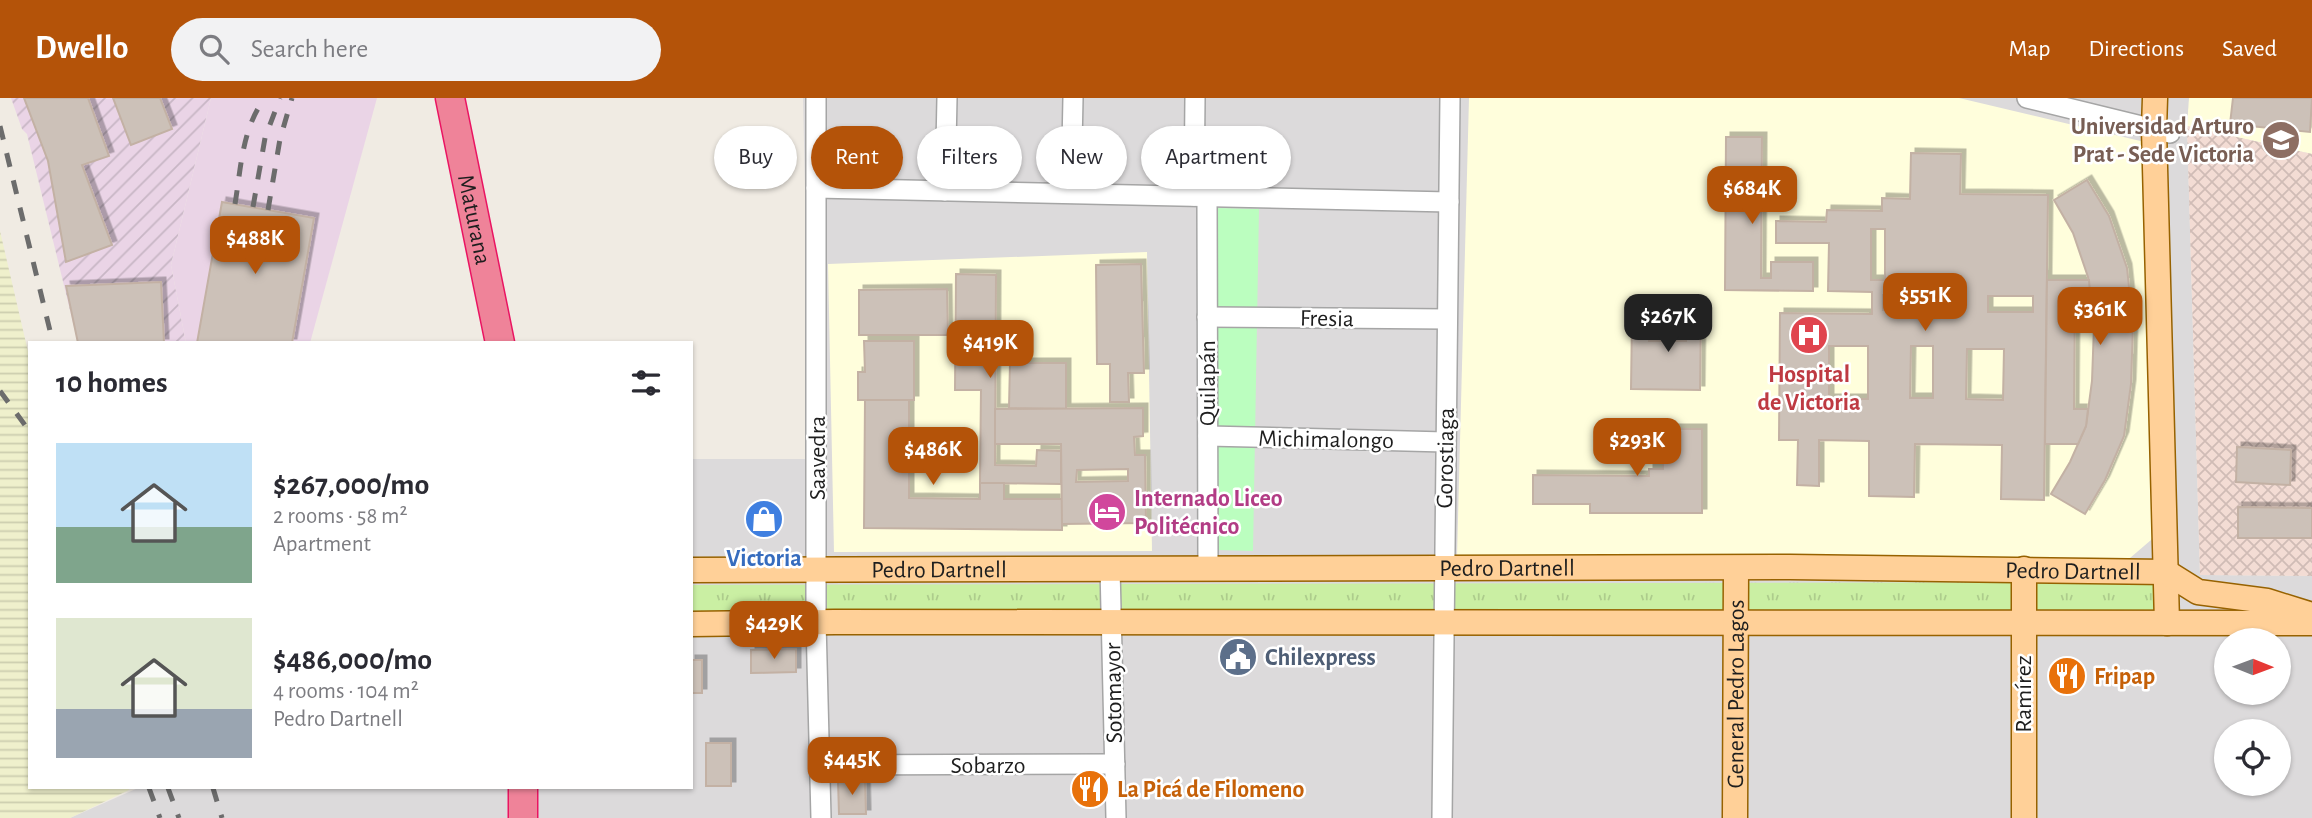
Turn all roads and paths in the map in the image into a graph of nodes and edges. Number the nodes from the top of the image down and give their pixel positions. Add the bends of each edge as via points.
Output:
1 (450, 98) edge
2 (816, 98) edge
3 (947, 98) edge
4 (1073, 98) edge
5 (1195, 98) edge
6 (1450, 98) edge
7 (2026, 98) edge
8 (2155, 98) edge
9 (2171, 98) edge
10 (816, 126) edge
11 (2162, 131) junction
12 (816, 189) edge
13 (859, 189) edge
14 (946, 191) junction
15 (1071, 193) junction
16 (1200, 196) junction
17 (1449, 202) junction
18 (1207, 317) junction
19 (1447, 319) junction
20 (500, 341) edge
21 (1208, 436) junction
22 (1445, 442) junction
23 (2165, 525) junction
24 (1110, 568) junction
25 (1443, 568) junction
26 (1736, 568) junction
27 (817, 569) junction
28 (1208, 569) junction
29 (2024, 569) junction
30 (693, 570) edge
31 (2124, 571) junction
32 (2166, 572) junction
33 (2312, 615) edge
34 (816, 622) junction
35 (1111, 622) junction
36 (1443, 622) junction
37 (1735, 622) junction
38 (2023, 623) junction
39 (2166, 623) junction
40 (2312, 623) edge
41 (693, 624) edge
42 (1115, 764) junction
43 (820, 765) junction
44 (523, 789) edge
45 (523, 818) edge
46 (821, 818) edge
47 (1116, 818) edge
48 (1442, 818) edge
49 (1735, 818) edge
50 (2024, 818) edge

1 - 20 highway, Maturana
2 - 10 street, Saavedra
3 - 14 street
4 - 15 street
5 - 16 street, Quilapán
6 - 17 street, Gorostiaga
7 - 11 street
8 - 11 main road
9 - 11 main road
11 - 23 main road
11 - 32 main road via 2180,525 2176,551
12 - 27 street, Saavedra
13 - 14 street
14 - 15 street
15 - 16 street
16 - 17 street
16 - 18 street, Quilapán
17 - 19 street, Gorostiaga
18 - 19 street, Fresia
18 - 21 street, Quilapán
19 - 22 street, Gorostiaga
21 - 22 street, Michimalongo
21 - 28 street, Quilapán
22 - 25 street, Gorostiaga
23 - 31 main road via 2149,554
23 - 32 main road
24 - 27 main road, Pedro Dartnell
24 - 28 main road, Pedro Dartnell
24 - 35 street, Sotomayor
25 - 26 main road, Pedro Dartnell
25 - 28 main road, Pedro Dartnell
25 - 36 street, Gorostiaga
26 - 29 main road, Pedro Dartnell
26 - 37 main road, General Pedro Lagos
27 - 30 main road, Pedro Dartnell
27 - 34 street, Saavedra
29 - 31 main road, Pedro Dartnell
29 - 38 main road, Ramírez
31 - 32 main road, Pedro Dartnell
32 - 33 main road, Pedro Dartnell via 2198,592 2267,601
32 - 39 main road
34 - 35 main road
34 - 41 main road
34 - 43 street, Saavedra
35 - 36 main road
35 - 42 street, Sotomayor
36 - 37 main road
36 - 48 street, Gorostiaga
37 - 38 main road
37 - 49 main road, General Pedro Lagos
38 - 39 main road
38 - 50 main road, Ramírez
39 - 40 main road
42 - 43 street, Sobarzo
42 - 47 street, Sotomayor
43 - 46 street, Saavedra
44 - 45 highway

